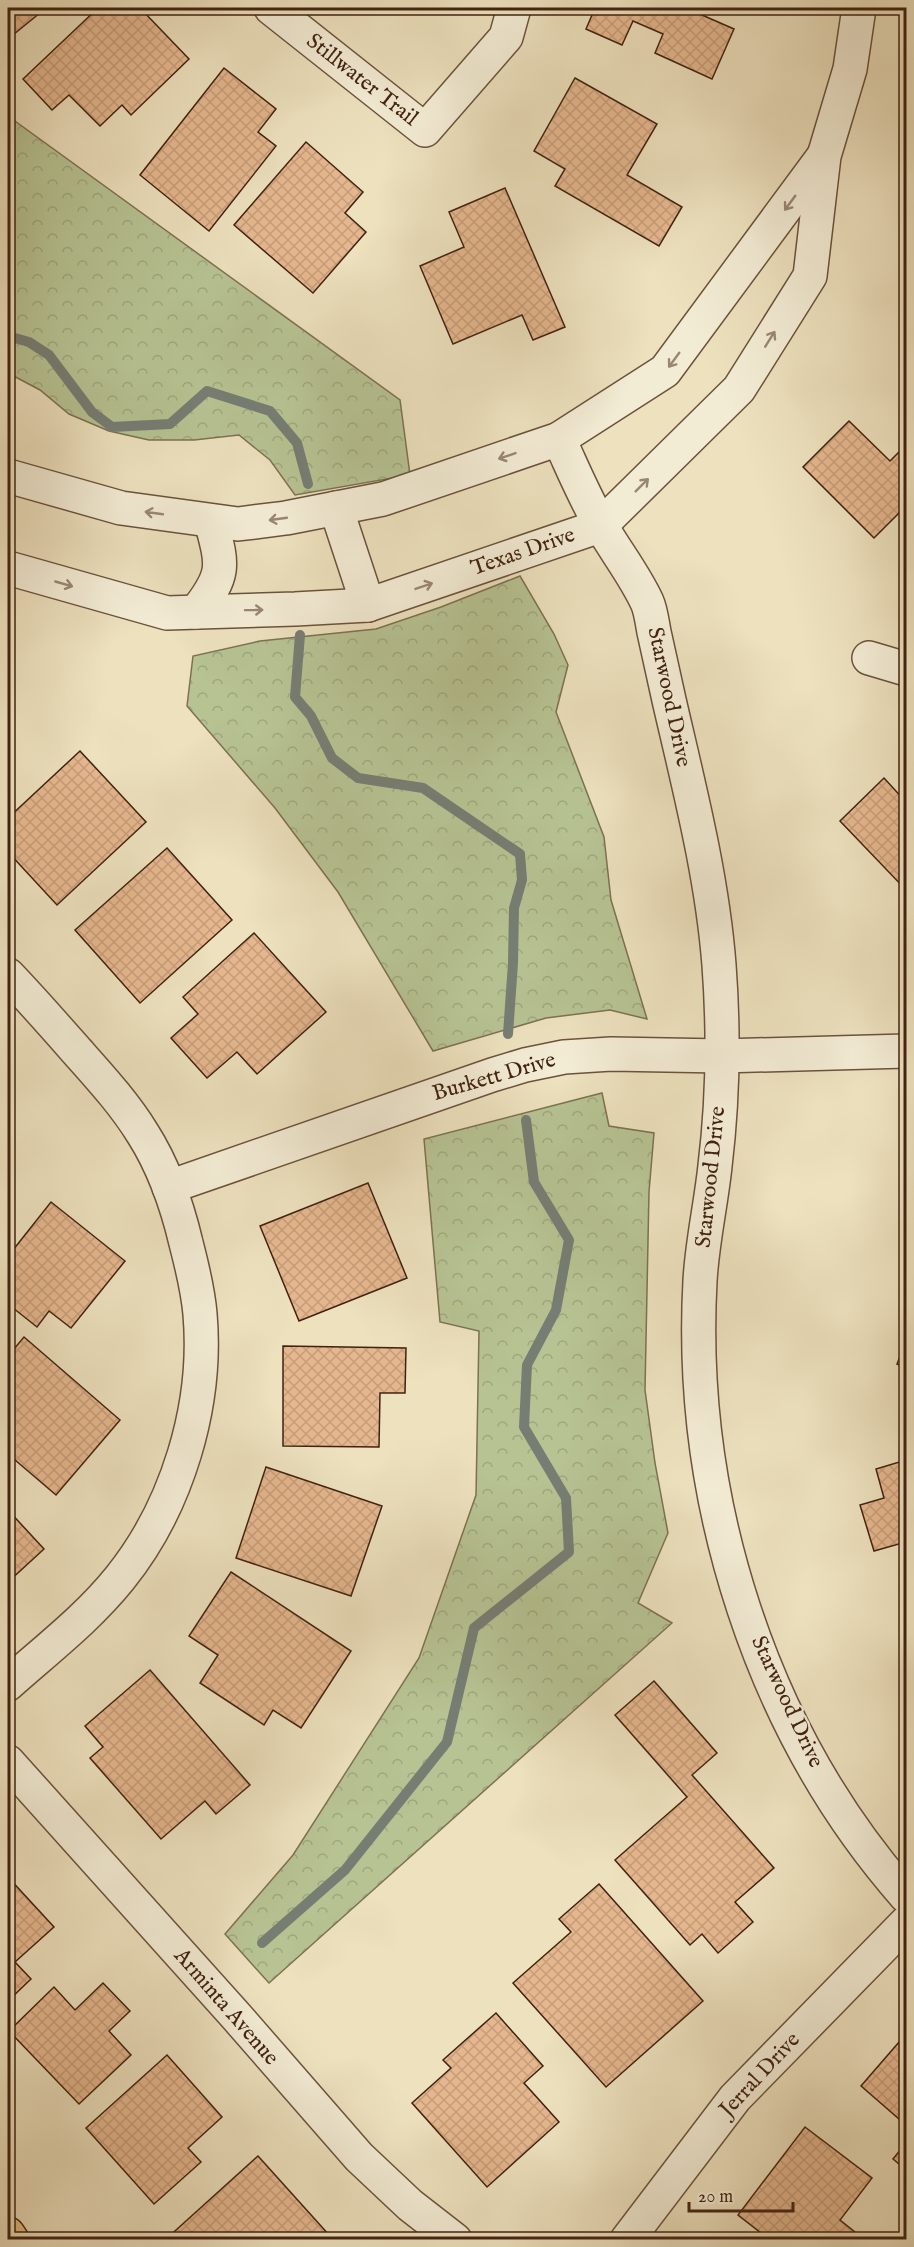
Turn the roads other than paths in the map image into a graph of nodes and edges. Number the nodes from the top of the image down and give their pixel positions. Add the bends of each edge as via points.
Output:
1 (271, 8) edge
2 (514, 8) edge
3 (859, 8) edge
4 (824, 156) junction
5 (559, 439) junction
6 (8, 477) edge
7 (336, 508) junction
8 (212, 521) junction
9 (600, 526) junction
10 (8, 567) edge
11 (368, 605) junction
12 (196, 612) junction
13 (869, 658) dead end
14 (906, 669) edge
15 (8, 975) edge
16 (906, 1051) edge
17 (722, 1056) junction
18 (169, 1187) junction
19 (8, 1684) edge
20 (8, 1762) edge
21 (906, 1896) edge
22 (906, 1923) edge
23 (8, 2234) edge
24 (12, 2240) edge
25 (455, 2240) edge
26 (627, 2240) edge

1 - 2 street, Stillwater Trail via 425,130 506,37
3 - 4 street, Texas Drive via 850,69
4 -> 5 street, Texas Drive via 665,371
9 -> 4 street, Texas Drive via 739,389 810,276
5 -> 7 street, Texas Drive via 383,499
5 - 9 street, Starwood Drive
8 -> 6 street, Texas Drive via 121,508
7 -> 8 street, Texas Drive via 238,524
7 - 11 street
8 - 12 street via 221,560 219,575
11 -> 9 street, Texas Drive
9 - 17 street, Starwood Drive via 648,604 705,862 719,963
10 -> 12 street, Texas Drive via 167,613
12 -> 11 street, Texas Drive
13 - 14 street
15 - 18 street via 116,1095 144,1136
16 - 17 street, Burkett Drive
17 - 18 street, Burkett Drive via 611,1054 525,1065
17 - 21 street, Starwood Drive via 716,1161 700,1281 702,1411 712,1485 737,1586 792,1724 828,1788
18 - 19 street via 182,1224 200,1315 198,1392 185,1450 155,1523 121,1577 86,1616
20 - 25 street, Arminta Avenue via 359,2157
22 - 26 street, Jerral Drive via 735,2098
23 - 24 main road

